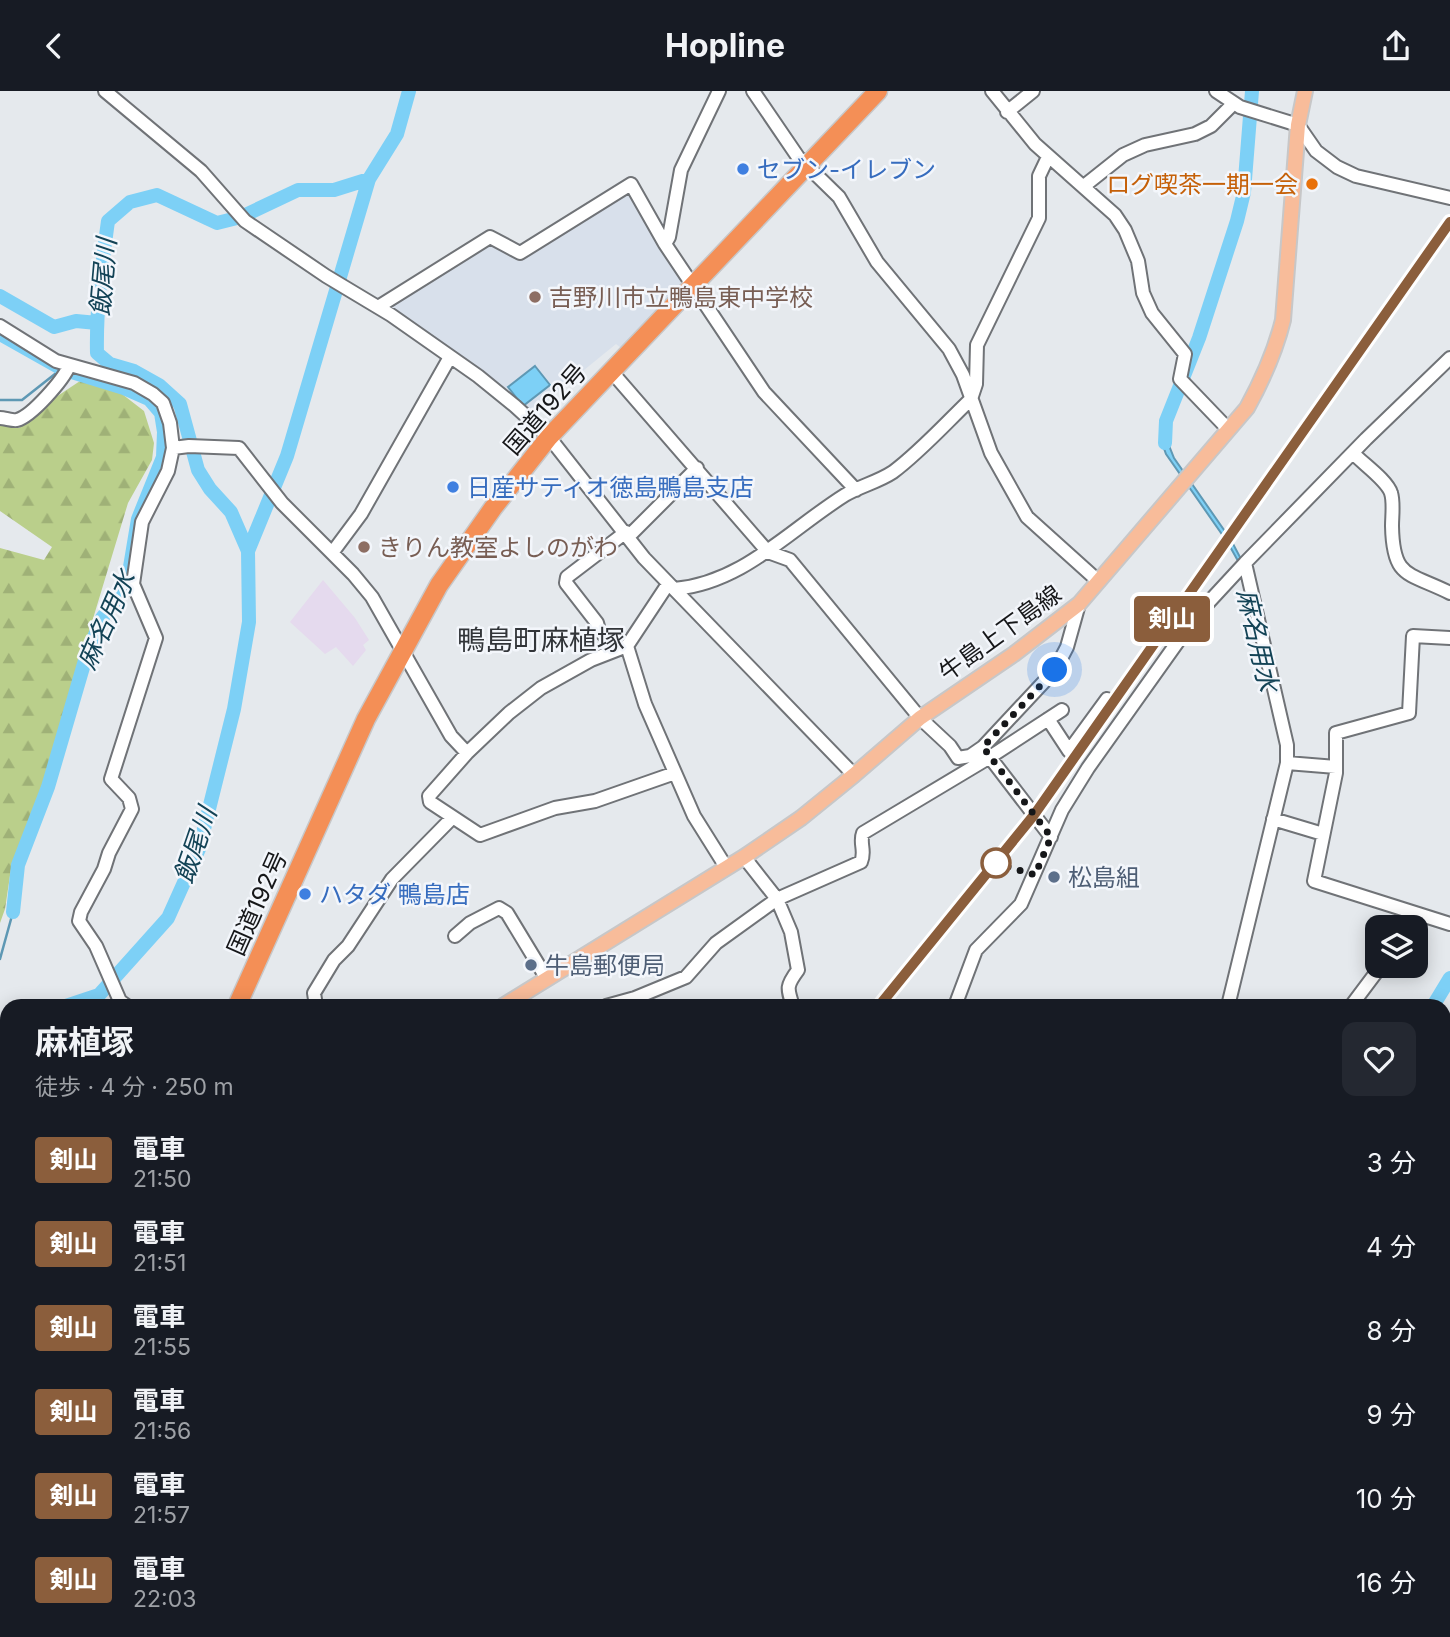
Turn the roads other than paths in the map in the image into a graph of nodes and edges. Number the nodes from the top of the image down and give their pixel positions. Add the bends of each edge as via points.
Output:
1 (105, 91) edge
2 (719, 91) edge
3 (753, 91) edge
4 (878, 91) edge
5 (992, 91) edge
6 (1032, 91) edge
7 (1216, 91) edge
8 (1305, 91) edge
9 (1237, 106) junction
10 (1007, 112) junction
11 (1298, 125) junction
12 (1048, 156) junction
13 (807, 166) junction
14 (1084, 187) junction
15 (1450, 197) edge
16 (665, 244) junction
17 (692, 287) junction
18 (378, 307) junction
19 (0, 326) edge
20 (450, 357) junction
21 (1450, 358) edge
22 (68, 369) junction
23 (611, 371) junction
24 (971, 399) junction
25 (0, 418) edge
26 (1228, 429) junction
27 (549, 437) junction
28 (173, 448) junction
29 (1353, 453) junction
30 (697, 468) junction
31 (856, 490) junction
32 (627, 534) junction
33 (768, 552) junction
34 (331, 553) junction
35 (1241, 567) junction
36 (1097, 580) junction
37 (671, 586) junction
38 (1450, 593) edge
39 (1079, 604) junction
40 (1450, 638) edge
41 (622, 648) junction
42 (403, 650) junction
43 (1107, 699) dead end
44 (1062, 710) dead end
45 (920, 718) junction
46 (1048, 719) junction
47 (987, 752) junction
48 (467, 753) junction
49 (1287, 763) junction
50 (1336, 767) junction
51 (676, 773) junction
52 (854, 775) junction
53 (453, 817) junction
54 (1273, 819) junction
55 (1323, 834) junction
56 (1051, 837) junction
57 (744, 857) junction
58 (726, 867) junction
59 (777, 899) junction
60 (1418, 914) joint
61 (1450, 924) edge
62 (456, 936) dead end
63 (547, 978) junction
64 (1372, 978) edge
65 (118, 999) edge
66 (240, 999) edge
67 (315, 999) edge
68 (514, 999) edge
69 (631, 999) edge
70 (791, 999) edge
71 (957, 999) edge
72 (1230, 999) edge
73 (1356, 999) edge

1 - 18 street via 201,171 241,217
2 - 16 street via 681,170
3 - 13 street
4 - 13 highway, 国道192号
5 - 10 street
6 - 10 street
7 - 9 street
8 - 11 main road, 牛島上下島線
9 - 11 street
9 - 14 street via 1195,134 1123,155
10 - 12 street
11 - 15 street via 1316,151 1337,167 1356,176
11 - 26 main road, 牛島上下島線 via 1277,347 1247,408
12 - 14 street
12 - 24 street via 1039,176 1039,218 977,345
13 - 17 highway, 国道192号
13 - 24 street via 839,197 877,262 948,349
14 - 26 street via 1125,230 1152,313 1185,354 1183,381
16 - 17 street
16 - 18 street via 631,184 520,253 490,237
17 - 23 highway, 国道192号
17 - 31 street via 764,392
18 - 20 street
19 - 22 street
20 - 27 street
20 - 34 street via 361,514
21 - 29 street
22 - 25 street via 29,413 17,420
22 - 28 street via 134,383 153,394 163,403
23 - 27 highway, 国道192号
23 - 30 street
24 - 31 street via 893,471
24 - 36 street via 991,453 1027,517
26 - 36 main road, 牛島上下島線
27 - 32 street
27 - 42 highway, 国道192号 via 439,585
28 - 34 street via 239,448 282,503
28 - 65 street via 168,471 142,522 133,584 156,638 111,779 129,798 132,809 79,921 98,950
29 - 35 street
29 - 38 street via 1392,493 1396,562 1410,575
30 - 32 street
30 - 33 street
31 - 33 street
32 - 37 street
32 - 41 street via 567,577 566,583 599,630
33 - 37 street via 690,587
33 - 45 street via 790,561
34 - 42 street via 372,597
35 - 49 street via 1287,745
35 - 56 street via 1184,633 1088,768
36 - 39 main road, 牛島上下島線
37 - 41 street via 657,598
37 - 52 street
39 - 45 main road, 牛島上下島線
39 - 47 street via 1055,670
40 - 50 street via 1413,636 1409,713 1336,733
41 - 48 street via 541,688
41 - 51 street
42 - 48 street via 451,736
42 - 66 highway, 国道192号 via 366,719
43 - 46 street via 1069,751
44 - 46 street
45 - 47 street via 958,758
45 - 52 main road, 牛島上下島線
46 - 47 street
47 - 56 street
47 - 59 street via 863,833 861,862
48 - 53 street via 429,796 430,802
49 - 50 street
49 - 54 street
50 - 55 street
51 - 53 street via 480,835
51 - 58 street via 694,815
52 - 57 main road, 牛島上下島線
53 - 67 street via 392,879 334,960
54 - 55 street
54 - 72 street
55 - 60 street via 1314,881
56 - 71 street via 1021,904 976,950
57 - 58 main road, 牛島上下島線
57 - 59 street
58 - 63 main road, 牛島上下島線
59 - 69 street via 716,943 686,977
59 - 70 street via 791,932 798,970 789,982
60 - 61 street
62 - 63 street via 499,908 507,913
63 - 68 main road, 牛島上下島線
64 - 73 street

